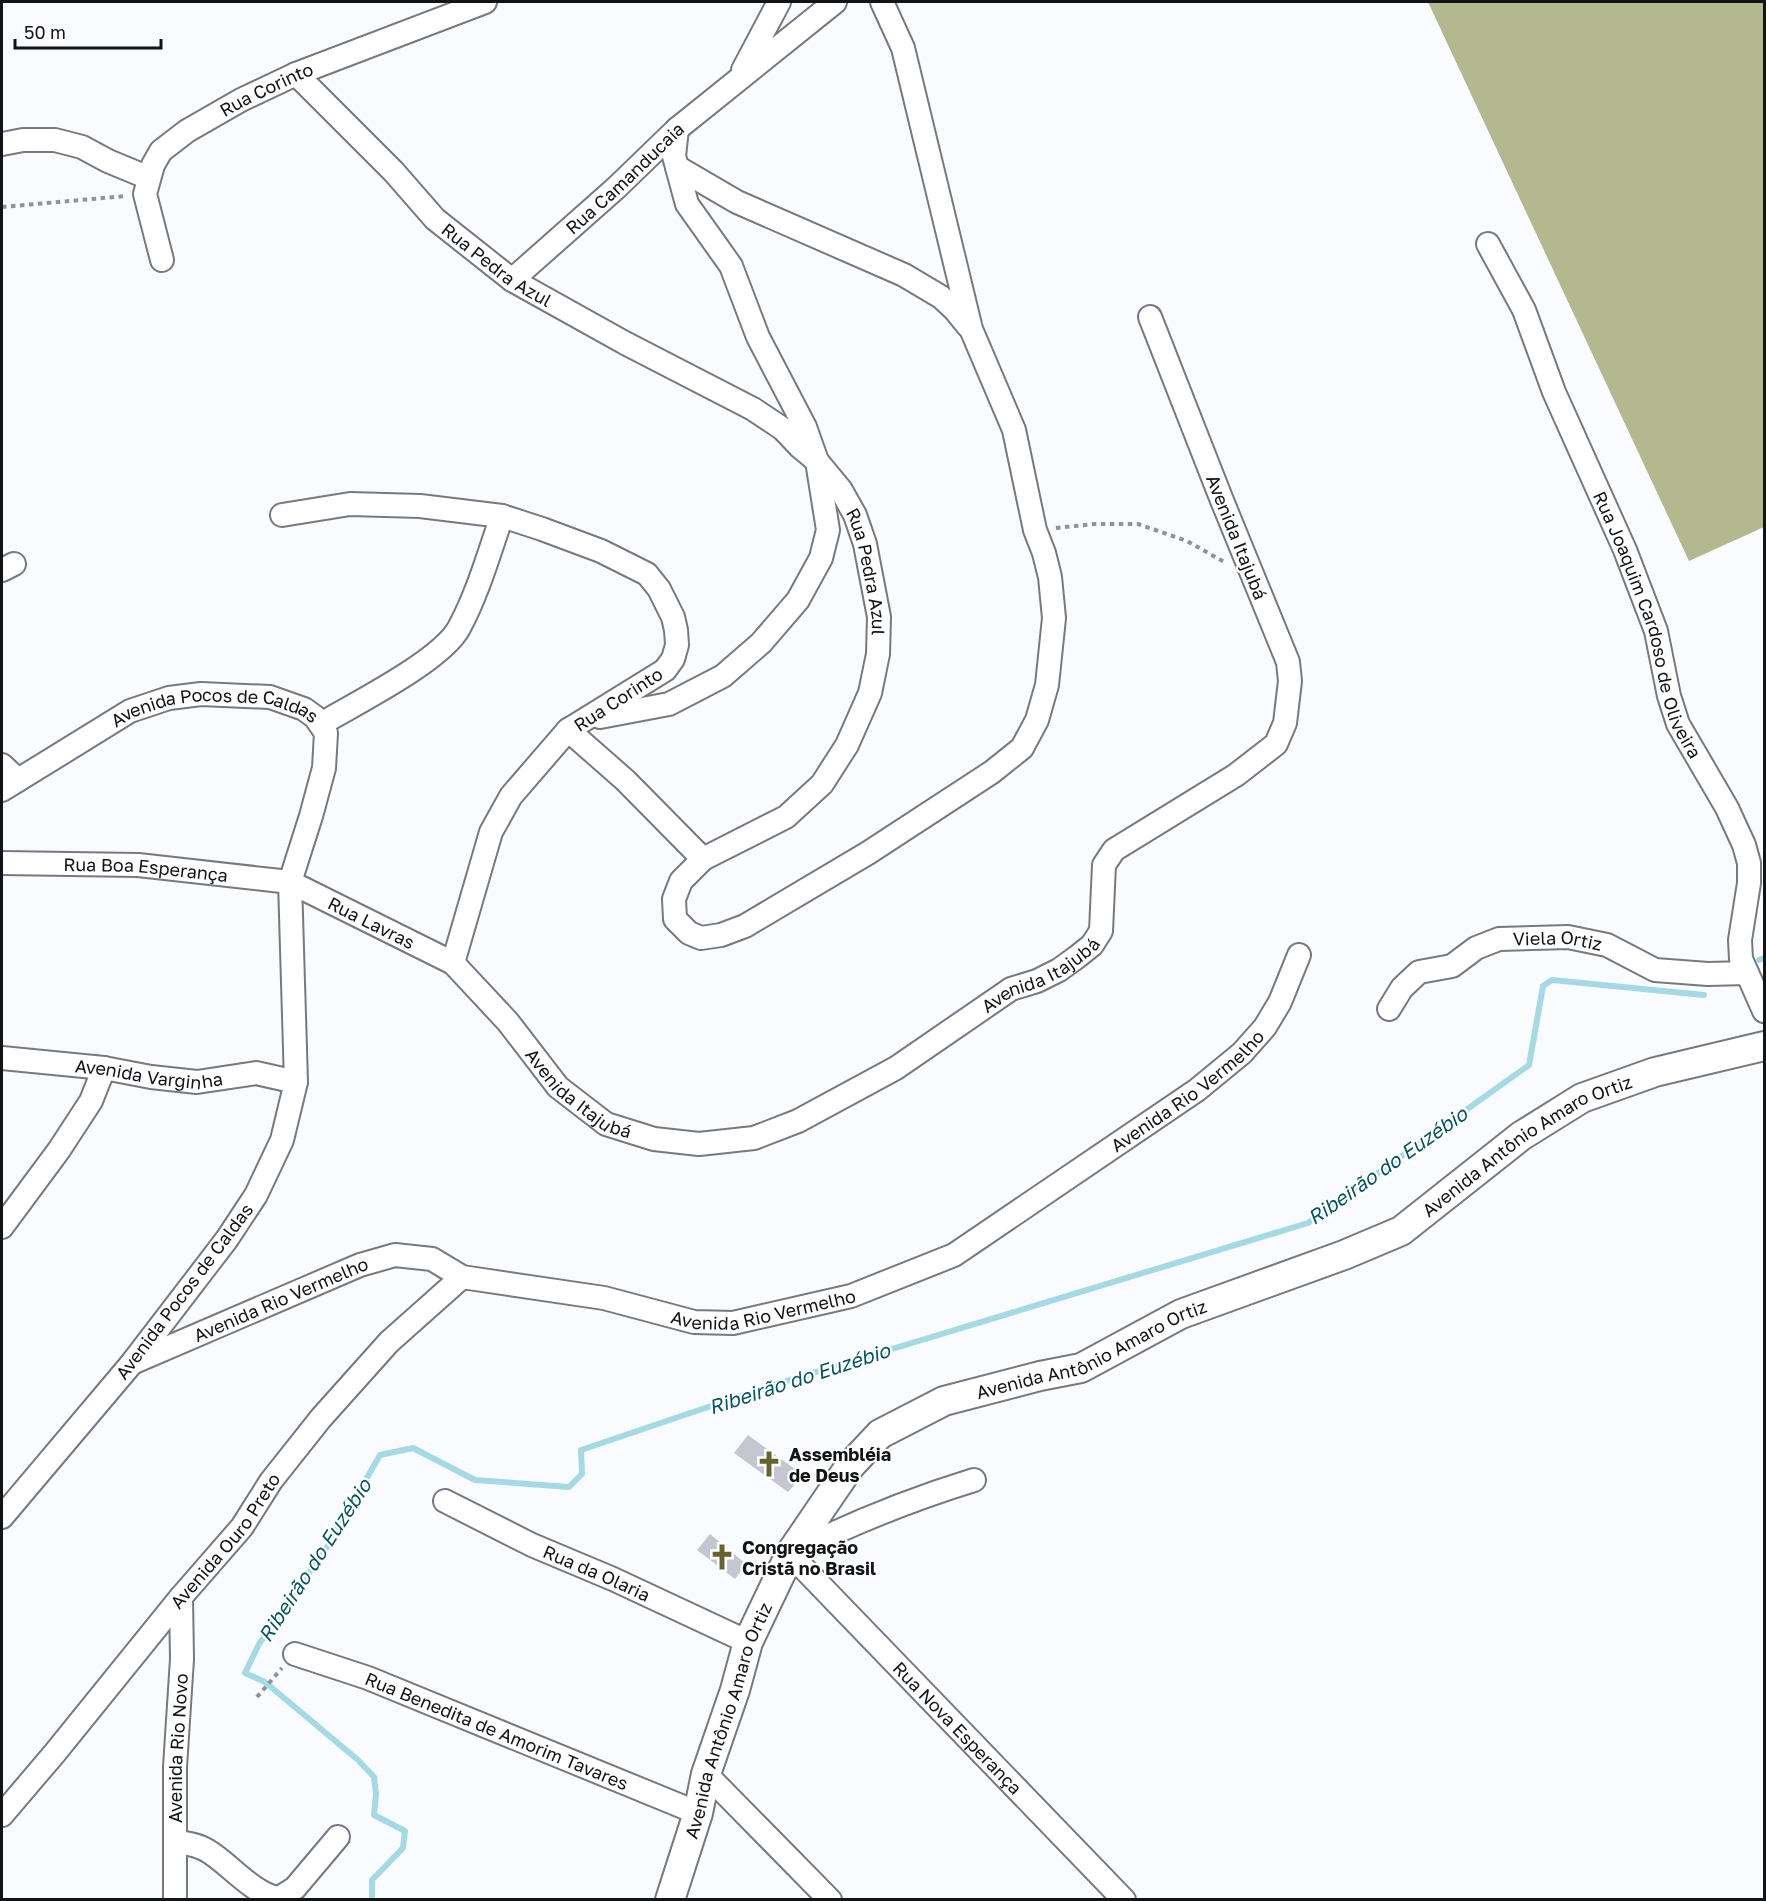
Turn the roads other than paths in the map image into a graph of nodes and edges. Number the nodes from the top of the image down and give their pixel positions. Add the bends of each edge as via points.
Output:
1 (485, 2) edge
2 (779, 2) edge
3 (835, 2) edge
4 (882, 2) edge
5 (296, 74) junction
6 (738, 79) junction
7 (677, 129) junction
8 (2, 144) edge
9 (677, 167) junction
10 (147, 186) junction
11 (1488, 244) dead end
12 (162, 260) dead end
13 (512, 280) junction
14 (1150, 317) dead end
15 (971, 329) junction
16 (817, 461) junction
17 (282, 515) dead end
18 (502, 516) junction
19 (321, 724) junction
20 (576, 725) junction
21 (7, 778) edge
22 (703, 859) junction
23 (2, 863) edge
24 (290, 882) junction
25 (1299, 955) dead end
26 (453, 963) junction
27 (1747, 973) junction
28 (1389, 1009) dead end
29 (1764, 1011) edge
30 (1764, 1046) edge
31 (2, 1058) edge
32 (104, 1068) junction
33 (296, 1082) junction
34 (2, 1227) edge
35 (462, 1277) junction
36 (132, 1363) junction
37 (974, 1480) dead end
38 (445, 1501) dead end
39 (2, 1517) edge
40 (790, 1554) junction
41 (181, 1597) junction
42 (748, 1642) junction
43 (295, 1654) dead end
44 (706, 1774) junction
45 (698, 1813) junction
46 (2, 1815) edge
47 (338, 1837) dead end
48 (175, 1842) junction
49 (175, 1899) edge
50 (670, 1899) edge
51 (830, 1899) edge
52 (1124, 1899) edge

1 - 5 street, Rua Corinto
2 - 6 street, Rua Camanducaia
3 - 6 street, Rua Camanducaia
4 - 15 street via 903,48
5 - 10 street, Rua Corinto via 187,131 161,151
5 - 13 street, Rua Pedra Azul via 435,219
6 - 7 street, Rua Camanducaia
7 - 9 street
7 - 13 street, Rua Camanducaia
8 - 10 street via 55,140 82,147
9 - 15 street via 737,202 904,275 941,297
9 - 16 street via 687,204 730,266
10 - 12 street
11 - 27 street, Rua Joaquim Cardoso de Oliveira via 1524,310 1554,392 1625,550 1656,632 1678,724 1744,845 1749,882 1740,940
13 - 16 street, Rua Pedra Azul via 753,410 783,429
14 - 26 street, Avenida Itajubá via 1288,662 1288,702 1286,723 1276,744 1260,758 1114,850 1104,866 1101,931 1092,945 1059,970 1011,989 896,1068 798,1121 753,1138 699,1144 654,1139 606,1124 558,1087 508,1022
15 - 22 street, Rua Pedra Azul via 1014,430 1035,530 1050,577 1054,618 1047,685 1037,720 1022,748 992,772 868,853 745,926 701,938 675,920 673,911 681,881
16 - 20 street via 828,530 820,558 798,600 761,643 723,676 669,704
16 - 22 street, Rua Pedra Azul via 842,490 865,544 879,617 878,654 870,693 847,745 822,784 786,817
17 - 18 street, Rua Corinto via 350,504 420,506
18 - 19 street via 459,629 440,651
18 - 20 street, Rua Corinto via 601,551 647,574 673,618 677,645 665,670
19 - 21 street, Avenida Pocos de Caldas via 304,709 270,697 201,694 169,698 130,711
19 - 24 street, Avenida Pocos de Caldas via 326,733 324,768
20 - 22 street
20 - 26 street, Rua Corinto via 511,796 491,832
23 - 24 street, Rua Boa Esperança via 138,865
24 - 26 street, Rua Lavras
24 - 33 street, Avenida Pocos de Caldas
25 - 35 street, Avenida Rio Vermelho via 1265,1027 1242,1053 1197,1090 954,1255 851,1296 733,1323 694,1322 604,1298
27 - 28 street, Viela Ortiz via 1655,970 1607,945 1568,937 1499,939 1476,948 1452,966 1419,972 1402,988
27 - 29 street, Rua Joaquim Cardoso de Oliveira
30 - 40 street, Avenida Antônio Amaro Ortiz via 1655,1072 1582,1098 1521,1136 1401,1231 1181,1314 1082,1368 944,1401 914,1416 880,1434 850,1466
31 - 32 street, Avenida Varginha
32 - 33 street, Avenida Varginha via 198,1082 256,1073
32 - 34 street via 91,1101
33 - 36 street, Avenida Pocos de Caldas via 282,1140 256,1195
35 - 36 street, Avenida Rio Vermelho via 432,1259 395,1255 360,1264
35 - 41 street, Avenida Ouro Preto via 390,1342 321,1418 271,1481 242,1527
36 - 39 street, Avenida Pocos de Caldas
37 - 40 street via 846,1526
38 - 42 street, Rua da Olaria via 532,1545
40 - 42 street, Avenida Antônio Amaro Ortiz
40 - 52 street, Rua Nova Esperança
41 - 46 street, Avenida Ouro Preto
41 - 48 street, Avenida Rio Novo
42 - 44 street, Avenida Antônio Amaro Ortiz
43 - 45 street, Rua Benedita de Amorim Tavares via 368,1678
44 - 45 street, Avenida Antônio Amaro Ortiz
44 - 51 street
45 - 50 street, Avenida Antônio Amaro Ortiz
47 - 48 street via 295,1888 279,1898 263,1892 210,1852 193,1844
48 - 49 street, Avenida Rio Novo

